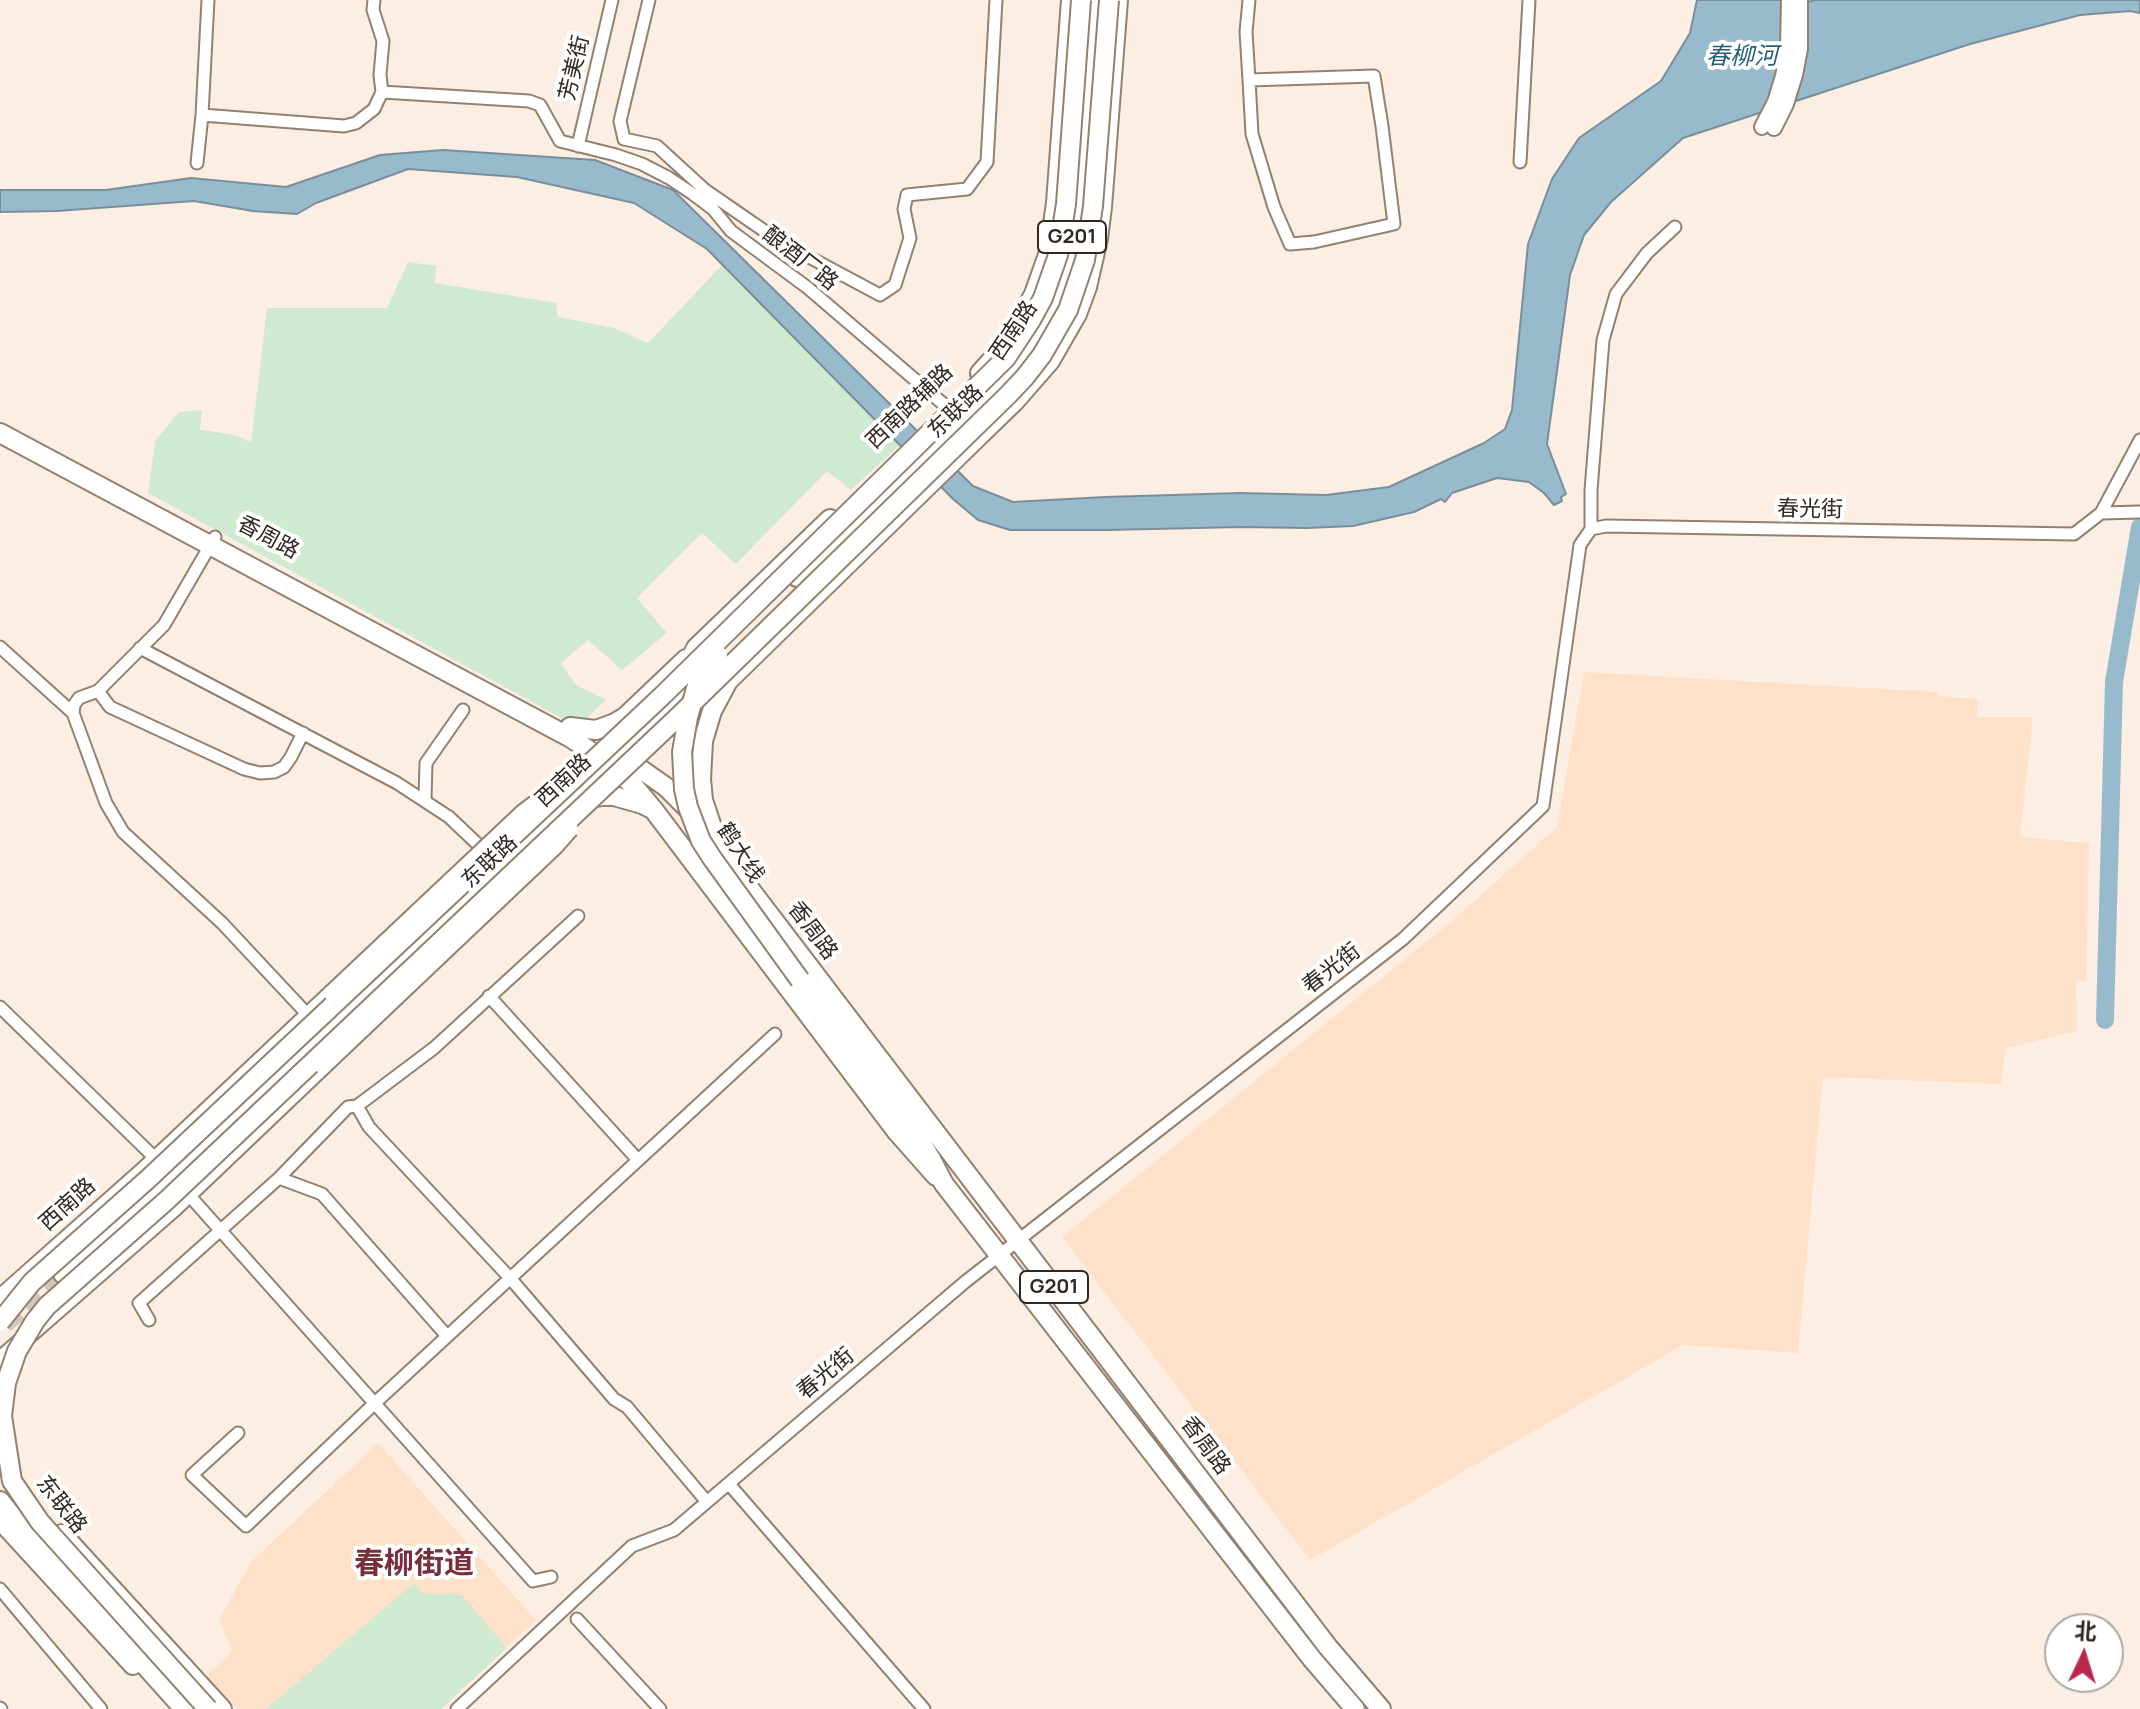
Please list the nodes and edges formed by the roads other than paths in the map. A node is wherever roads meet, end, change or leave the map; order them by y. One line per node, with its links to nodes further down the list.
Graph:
1 (208, 0): 19 (street)
2 (374, 0): 17 (street)
3 (612, 0): 21 (street, 芳美街)
4 (649, 0): 5 (street)
5 (996, 0)
6 (1071, 0): 18 (main road, 西南路辅路)
7 (1081, 0): 46 (main road, 东联路, bridge)
8 (1090, 0): 20 (main road, 西南路 / G201)
9 (1100, 0): 28 (main road, 西南路 / G201)
10 (1109, 0): 46 (main road, 东联路, bridge)
11 (1118, 0): 28 (main road)
12 (1249, 0): 16 (street)
13 (1529, 0): 22 (street)
14 (1789, 0): 15 (street)
15 (1800, 0)
16 (1249, 80): 16 (street)
17 (382, 92): 19 (street); 21 (street)
18 (1064, 95): 20 (main road); 25 (main road, 西南路辅路)
19 (202, 115): 23 (street)
20 (1080, 139): 25 (main road, 西南路 / G201)
21 (578, 146): 25 (street, 酿酒厂路)
22 (1520, 162)
23 (197, 163)
24 (1675, 227): 33 (street)
25 (952, 412): 28 (street, 酿酒厂路); 30 (main road, 西南路 / G201)
26 (0, 421): 34 (main road, 香周路)
27 (0, 433): 34 (main road, 香周路)
28 (980, 435): 39 (main road, 西南路 / G201)
29 (2140, 440): 32 (street, 春光街)
30 (907, 456): 35 (main road, 西南路 / G201); 38 (main road, 西南路辅路)
31 (2136, 512): 32 (street)
32 (2101, 513): 33 (street, 春光街)
33 (1591, 529): 68 (street, 春光街)
34 (213, 541): 37 (street); 44 (main road, 香周路)
35 (797, 577): 65 (main road, 鹤大线 / G201, bridge)
36 (0, 647): 43 (street)
37 (140, 648): 40 (street); 45 (street)
38 (696, 648): 39 (main road); 41 (main road, 西南路辅路); 44 (main road)
39 (728, 681): 41 (main road, 西南路); 50 (main road, 鹤大线 / G201)
40 (98, 691): 43 (street); 45 (street)
41 (672, 706): 46 (main road, 西南路辅路)
42 (463, 710): 48 (street)
43 (73, 713): 55 (street)
44 (566, 730): 46 (main road, 香周路); 47 (main road)
45 (303, 733): 48 (street)
46 (610, 764): 47 (main road, 西南路); 49 (main road, 香周路); 50 (main road, 香周路); 55 (main road, 西南路, bridge); 57 (main road, bridge); 74 (main road, 东联路, bridge); 90 (main road, 东联路, bridge)
47 (574, 798): 49 (main road); 51 (main road, 西南路); 58 (main road, 西南路)
48 (425, 799): 51 (street)
49 (653, 809): 65 (main road, 香周路)
50 (730, 863): 68 (main road, 香周路 / G201)
51 (497, 864): 61 (main road, 西南路)
52 (578, 916): 53 (street)
53 (489, 996): 59 (street); 63 (street)
54 (0, 1007): 62 (street)
55 (308, 1015): 60 (main road, 西南路)
56 (775, 1034): 63 (street)
57 (320, 1069): 58 (main road); 66 (main road)
58 (284, 1077): 61 (main road, 西南路)
59 (357, 1106): 64 (street); 71 (street)
60 (211, 1107): 61 (main road); 62 (main road, 西南路)
61 (199, 1151): 62 (main road); 66 (main road); 70 (main road, 西南路)
62 (156, 1159): 72 (main road, 西南路)
63 (638, 1160): 71 (street)
64 (279, 1178): 67 (street); 75 (street)
65 (944, 1184): 69 (main road, 香周路 / G201)
66 (188, 1194): 67 (street); 76 (main road)
67 (221, 1230): 73 (street); 77 (street)
68 (1018, 1241): 69 (street, 春光街); 96 (main road, 香周路 / G201)
69 (999, 1255): 80 (street, 春光街); 95 (main road, 香周路 / G201)
70 (63, 1274)
71 (510, 1278): 75 (street); 82 (street)
72 (0, 1298)
73 (149, 1320)
74 (0, 1322)
75 (447, 1336): 77 (street)
76 (0, 1360)
77 (376, 1402): 78 (street); 84 (street)
78 (238, 1433)
79 (0, 1466): 91 (main road)
80 (729, 1484): 82 (street, 春光街); 94 (street)
81 (0, 1501): 89 (main road, 东联路)
82 (707, 1502): 92 (street, 春光街)
83 (0, 1520): 88 (main road)
84 (551, 1577)
85 (0, 1589): 87 (street)
86 (577, 1619): 93 (street)
87 (101, 1709)
88 (173, 1709)
89 (184, 1709)
90 (208, 1709)
91 (222, 1709)
92 (457, 1709)
93 (660, 1709)
94 (924, 1709)
95 (1355, 1709)
96 (1381, 1709)

